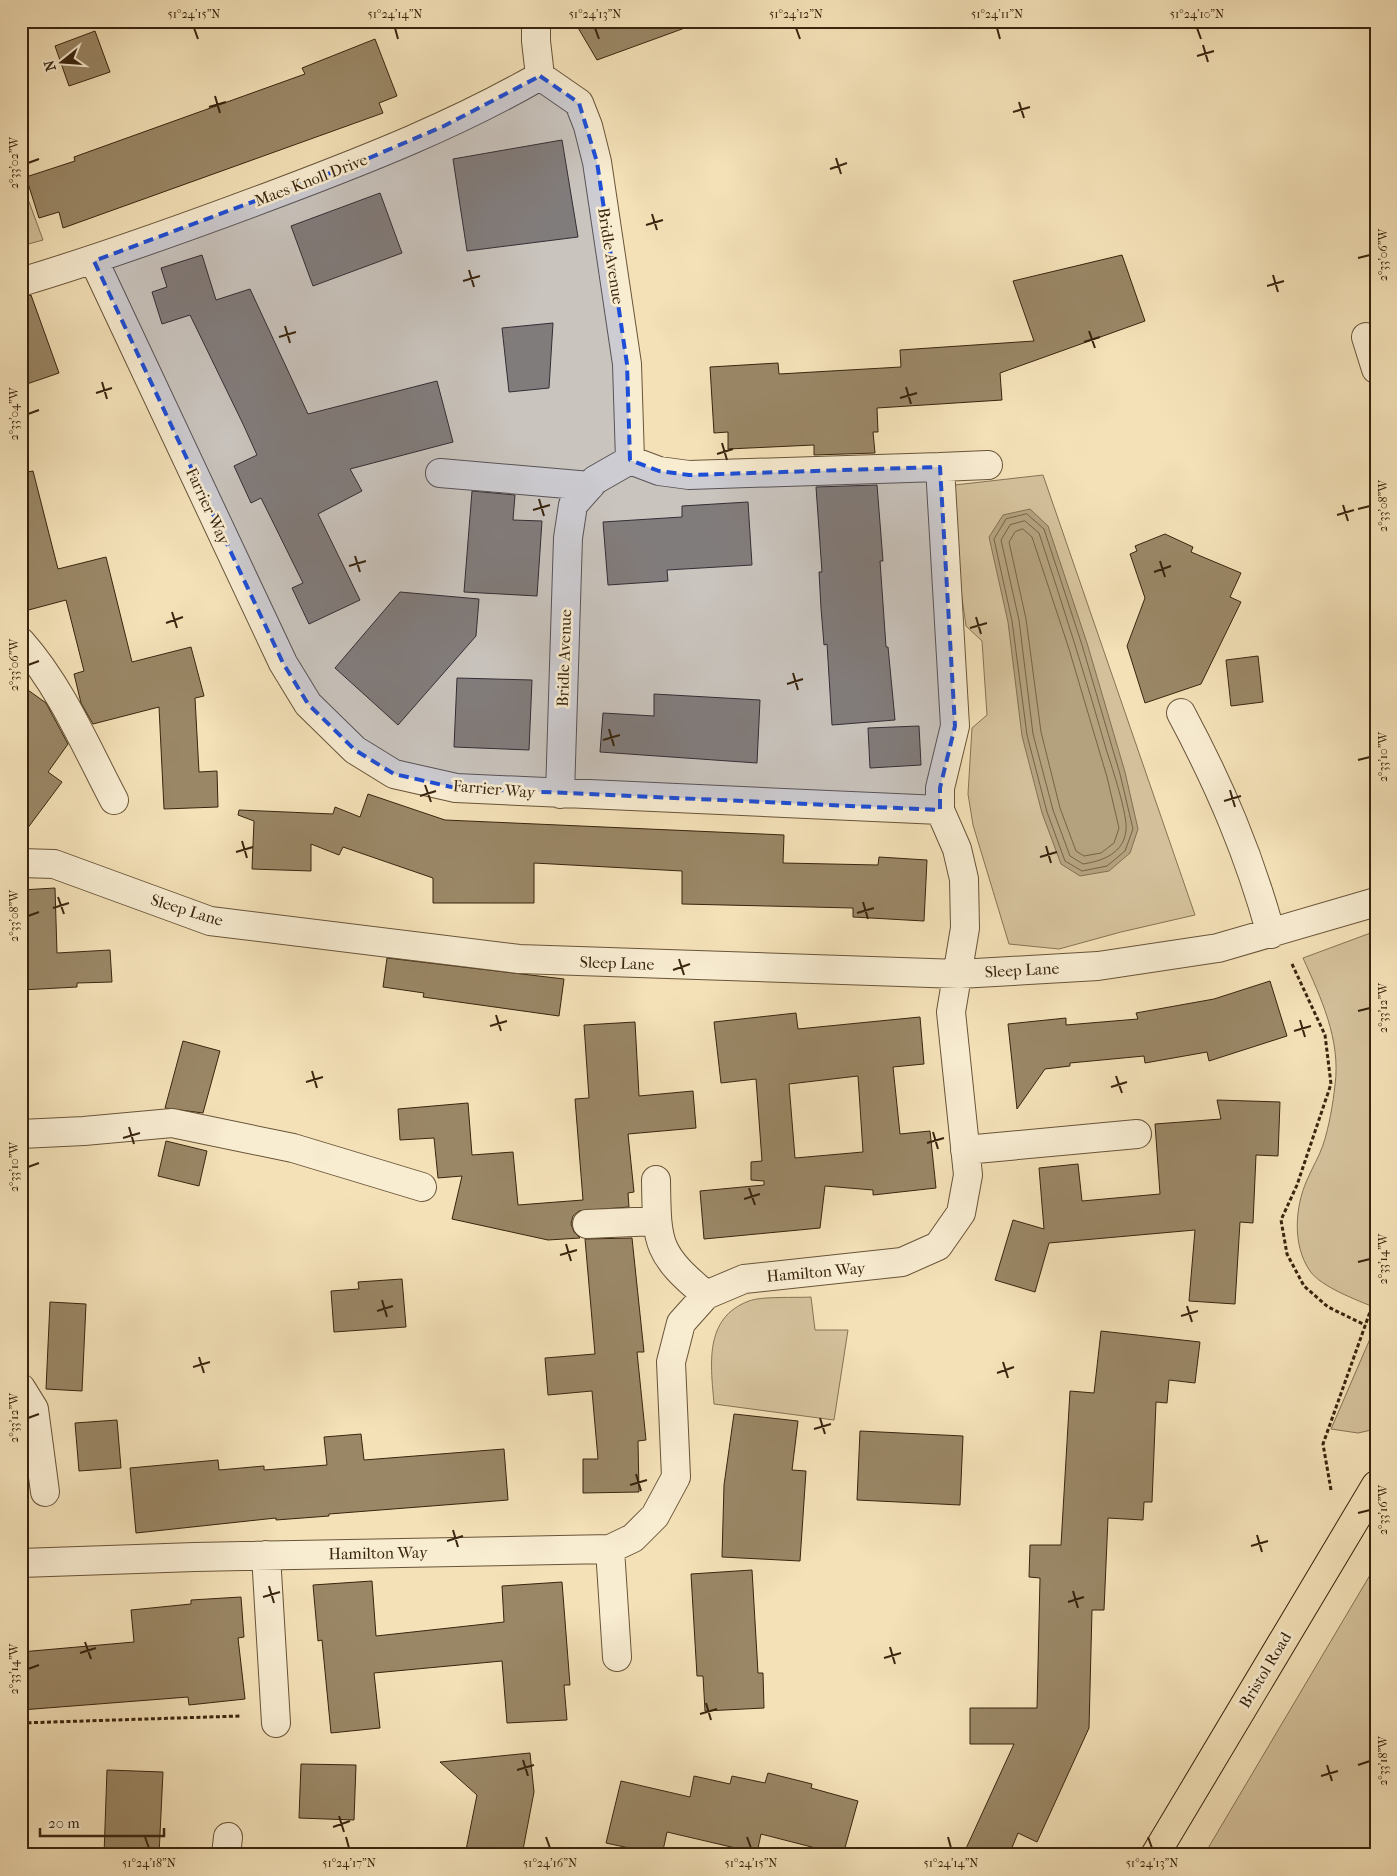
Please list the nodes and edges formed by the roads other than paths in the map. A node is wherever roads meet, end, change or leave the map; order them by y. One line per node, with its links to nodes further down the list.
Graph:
1 (536, 21): 2 (street)
2 (540, 76): 3 (street, Maes Knoll Drive); 7 (street, Bridle Avenue)
3 (94, 260): 4 (street, Maes Knoll Drive); 14 (street, Farrier Way)
4 (21, 282)
5 (1366, 337): 6 (street)
6 (1376, 369)
7 (630, 460): 9 (street); 11 (street, Bridle Avenue)
8 (988, 465): 9 (street)
9 (940, 467): 16 (street)
10 (440, 473): 11 (street)
11 (590, 486): 14 (street, Bridle Avenue)
12 (21, 642): 15 (street)
13 (1181, 713): 19 (street)
14 (560, 794): 16 (street, Farrier Way)
15 (114, 800)
16 (940, 810): 20 (street)
17 (21, 863): 20 (street, Sleep Lane)
18 (1376, 902): 19 (street, Sleep Lane)
19 (1276, 932): 20 (street, Sleep Lane)
20 (959, 974): 23 (street, Hamilton Way)
21 (21, 1134): 25 (street)
22 (1137, 1134): 23 (street)
23 (965, 1150): 28 (street, Hamilton Way)
24 (656, 1180): 26 (street)
25 (422, 1187)
26 (657, 1221): 27 (street); 28 (street)
27 (587, 1224)
28 (706, 1295): 32 (street, Hamilton Way)
29 (21, 1388): 31 (street)
30 (1376, 1485): 37 (highway, Bristol Road)
31 (44, 1492)
32 (610, 1549): 33 (street, Hamilton Way); 35 (street)
33 (266, 1556): 34 (street, Hamilton Way); 36 (street)
34 (21, 1563)
35 (618, 1657)
36 (276, 1718)
37 (1155, 1855)

